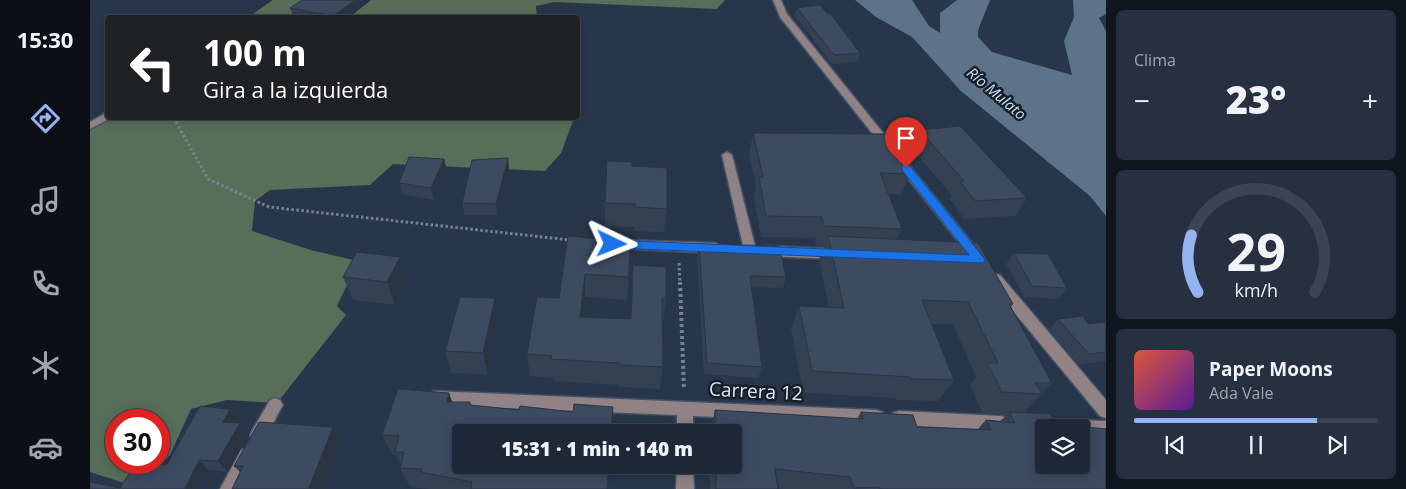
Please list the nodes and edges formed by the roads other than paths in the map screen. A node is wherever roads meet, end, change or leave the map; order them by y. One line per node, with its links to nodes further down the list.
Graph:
1 (777, 0): 9 (street)
2 (105, 117): 3 (street)
3 (90, 126)
4 (727, 154): 6 (street)
5 (612, 244): 6 (street)
6 (741, 250): 7 (street)
7 (850, 254)
8 (959, 259): 9 (street)
9 (979, 260): 13 (street)
10 (414, 397): 12 (street, Carrera 12)
11 (275, 405): 19 (street)
12 (685, 408): 14 (street); 15 (street, Carrera 12)
13 (1106, 411)
14 (685, 424)
15 (1018, 424)
16 (1090, 427): 17 (street)
17 (1106, 428)
18 (685, 474): 20 (street)
19 (229, 489)
20 (685, 489)

